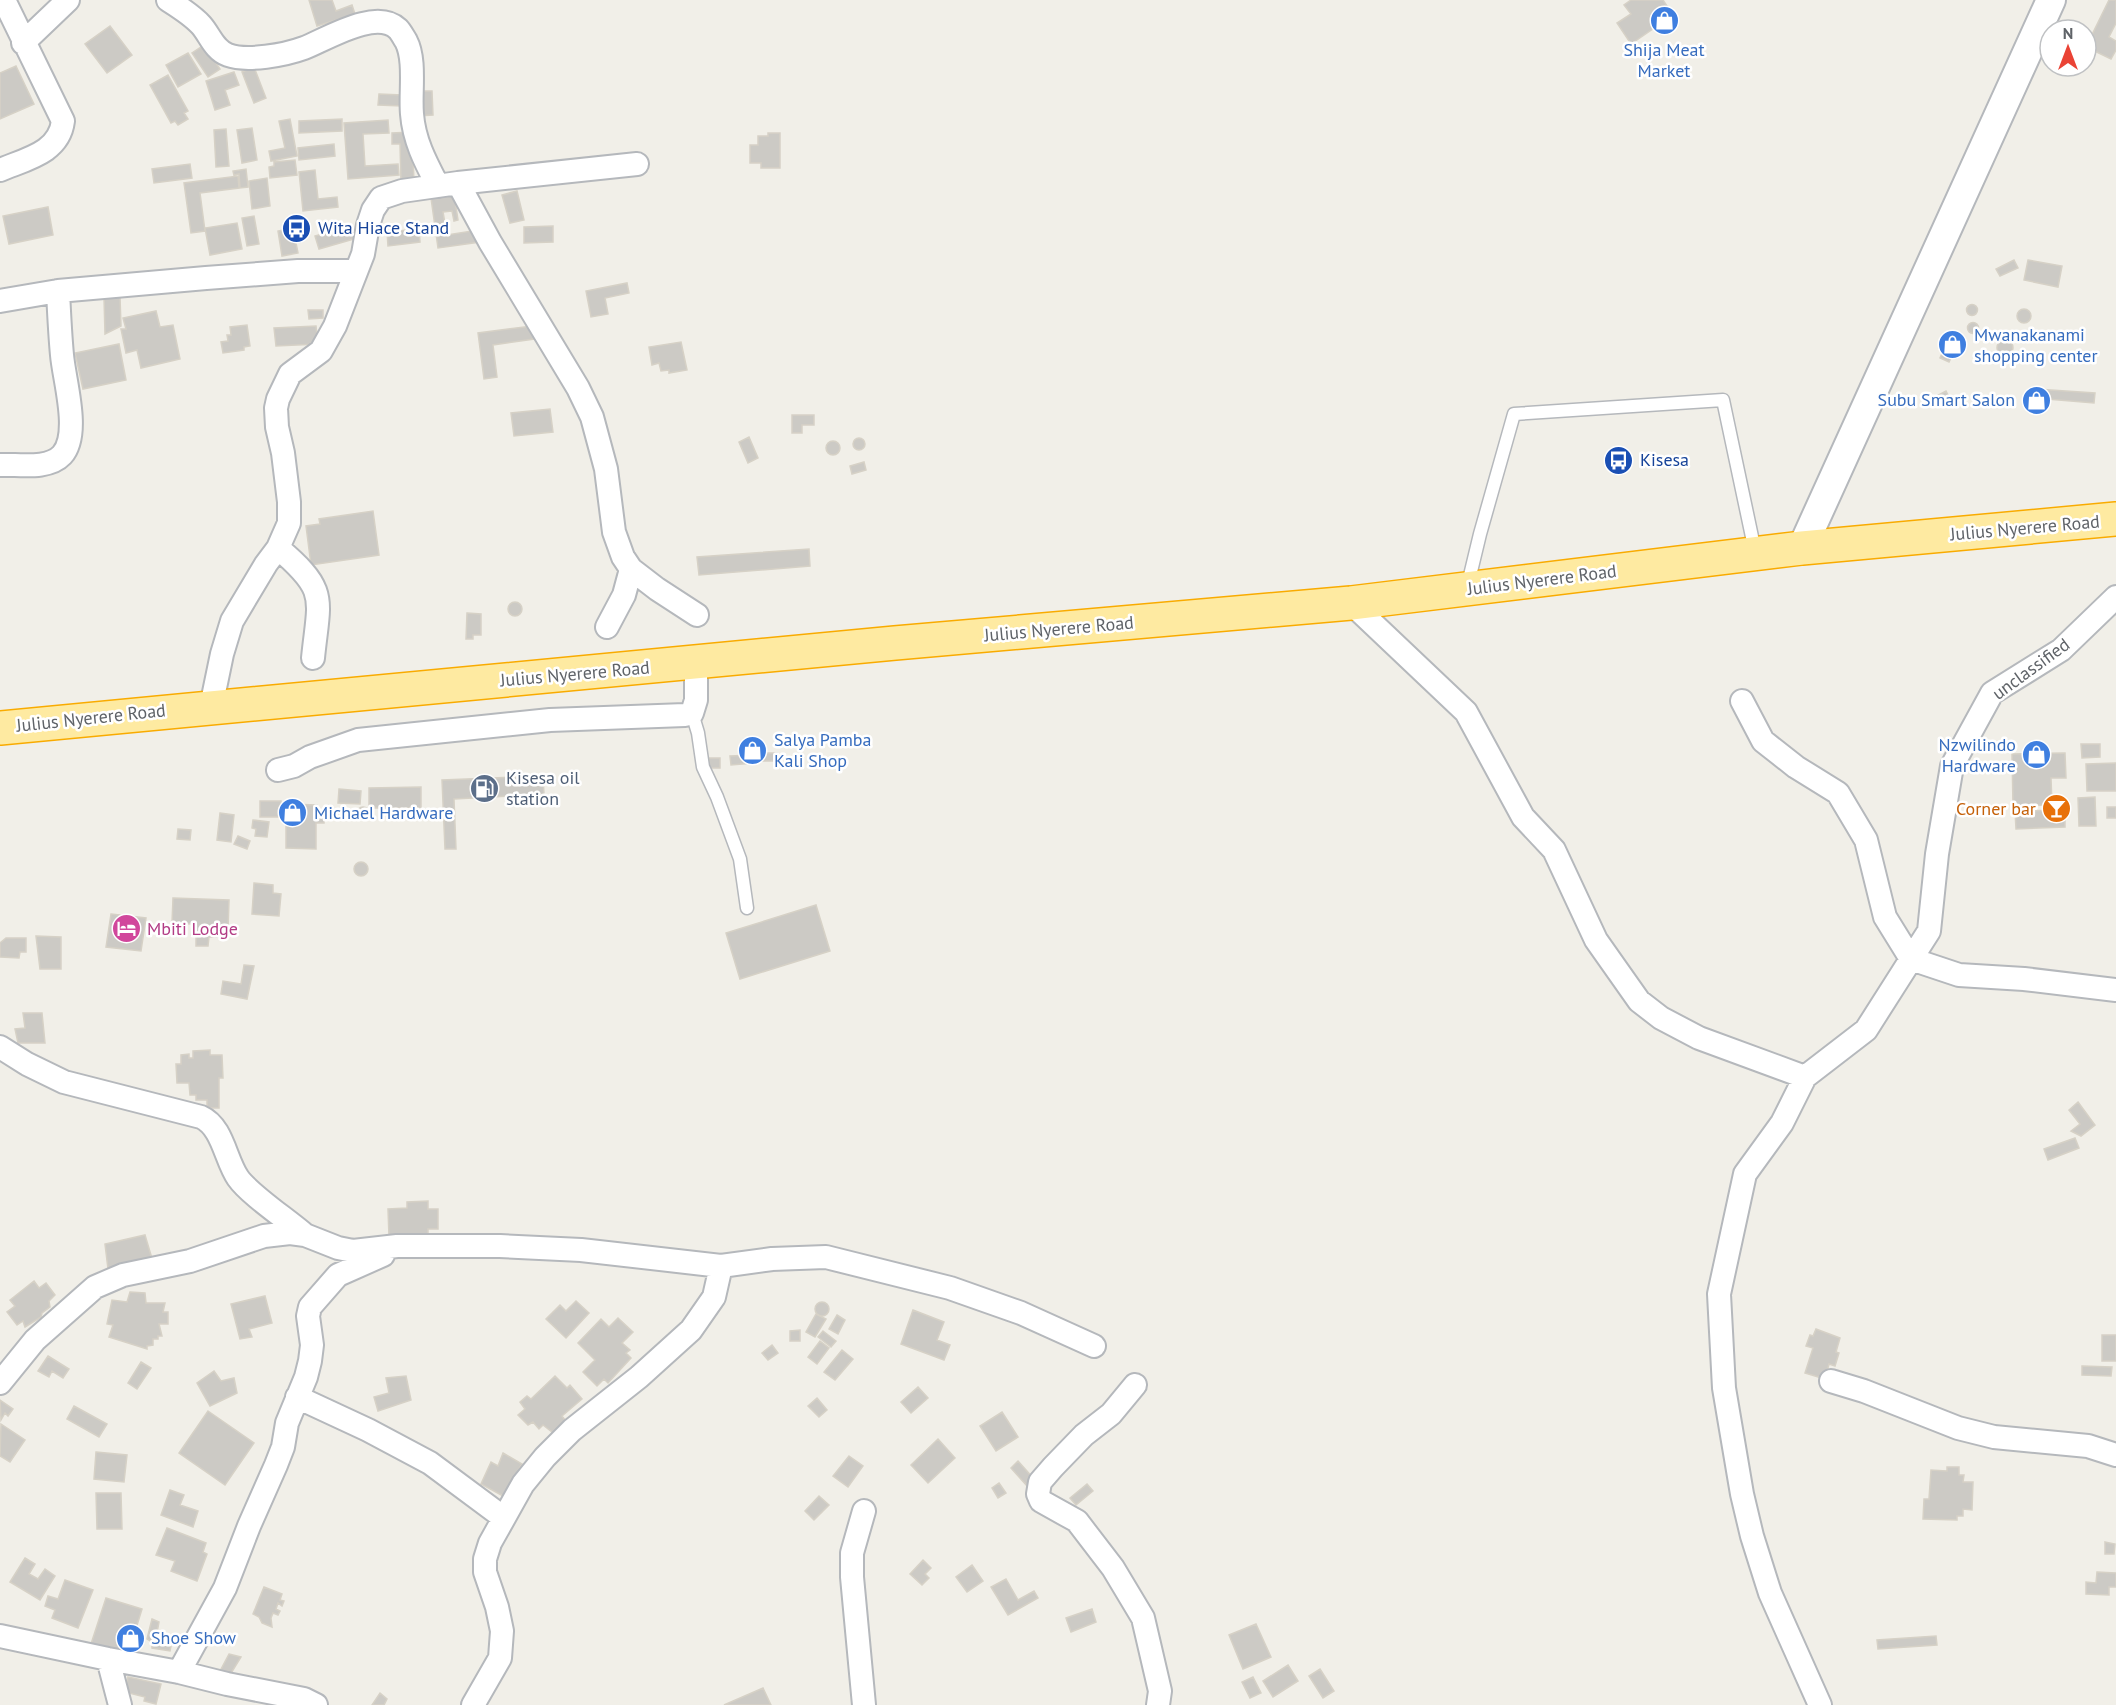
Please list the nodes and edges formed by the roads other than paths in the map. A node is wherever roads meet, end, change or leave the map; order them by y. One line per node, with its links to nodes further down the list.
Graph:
1 (4, 0): 5 (street)
2 (68, 0): 5 (street)
3 (168, 0): 8 (street)
4 (2051, 0): 15 (street)
5 (23, 43): 7 (street)
6 (637, 164): 8 (street)
7 (0, 170)
8 (448, 184): 9 (street); 17 (street)
9 (356, 271): 10 (street); 14 (street)
10 (58, 291): 11 (street); 12 (street)
11 (0, 301)
12 (0, 465)
13 (2116, 519): 15 (highway, Julius Nyerere Road)
14 (278, 548): 23 (street); 26 (street)
15 (1802, 548): 16 (highway, Julius Nyerere Road)
16 (1756, 554): 18 (highway, Julius Nyerere Road); 18 (lane)
17 (631, 569): 21 (street); 22 (street)
18 (1466, 589): 20 (highway, Julius Nyerere Road)
19 (2116, 597): 31 (street, unclassified)
20 (1351, 603): 24 (highway, Julius Nyerere Road); 34 (street)
21 (697, 615)
22 (607, 627)
23 (313, 658)
24 (696, 663): 26 (highway, Julius Nyerere Road); 27 (street)
25 (1742, 701): 31 (street)
26 (211, 707): 28 (highway, Julius Nyerere Road)
27 (692, 713): 29 (street); 30 (lane)
28 (0, 728)
29 (278, 770)
30 (747, 908)
31 (1911, 959): 32 (street); 34 (street, unclassified)
32 (2116, 990)
33 (0, 1047): 35 (street)
34 (1805, 1077): 54 (street)
35 (305, 1235): 36 (street); 40 (street)
36 (397, 1246): 37 (street); 42 (street)
37 (721, 1266): 38 (street); 45 (street)
38 (1094, 1346)
39 (1831, 1381): 43 (street)
40 (0, 1383)
41 (1135, 1385): 53 (street)
42 (297, 1397): 45 (street); 48 (street)
43 (2116, 1455)
44 (864, 1511): 52 (street)
45 (504, 1518): 51 (street)
46 (0, 1636): 47 (street)
47 (108, 1659): 48 (street); 49 (street)
48 (179, 1672): 50 (street)
49 (120, 1705)
50 (316, 1705)
51 (473, 1705)
52 (864, 1705)
53 (1158, 1705)
54 (1820, 1705)

